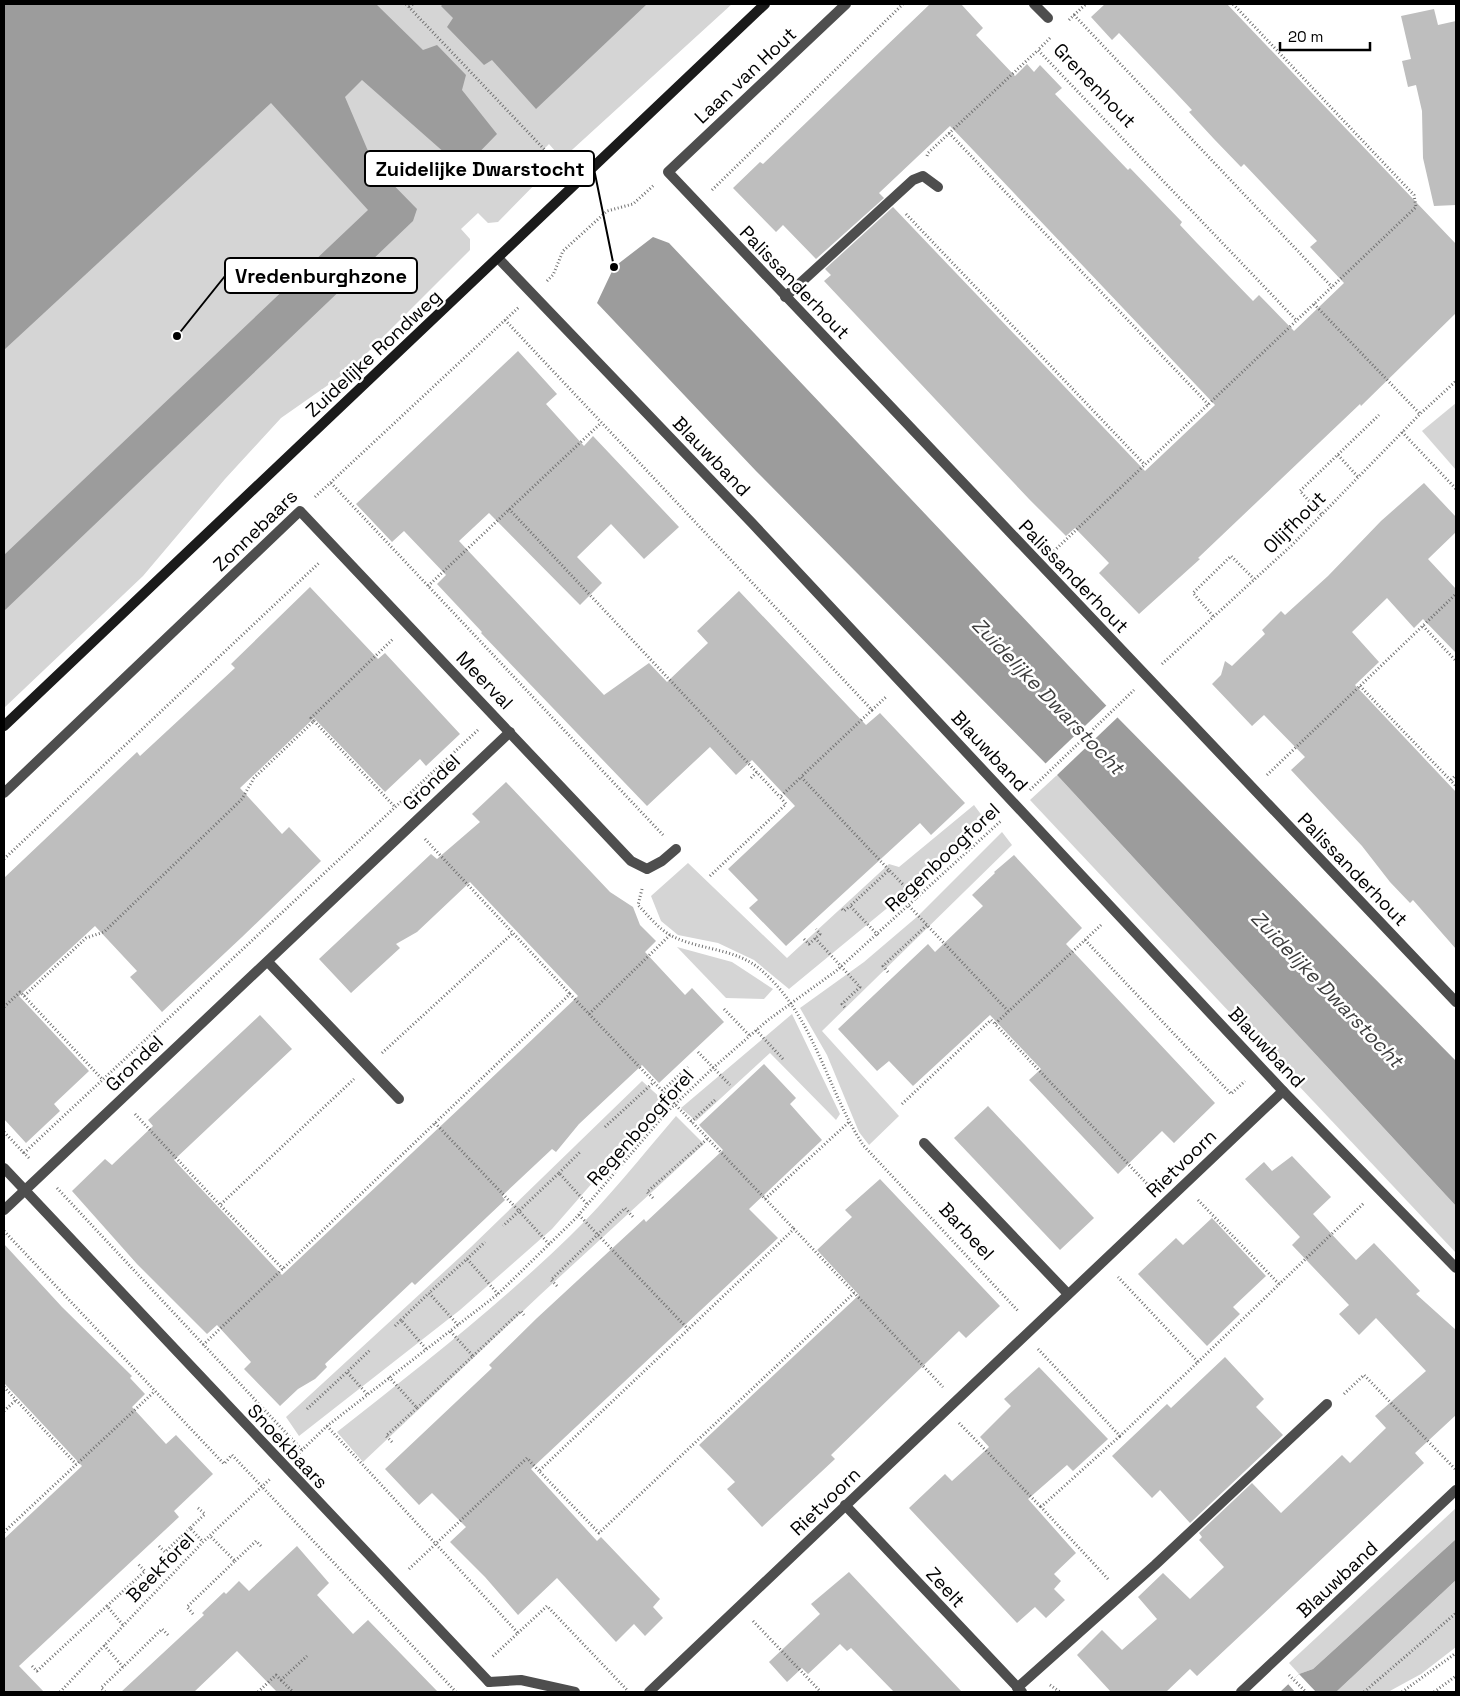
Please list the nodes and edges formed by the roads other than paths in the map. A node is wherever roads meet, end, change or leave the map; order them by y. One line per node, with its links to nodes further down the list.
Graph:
1 (765, 4): 7 (main road, Zuidelijke Rondweg)
2 (846, 4): 5 (street, Laan van Hout)
3 (1034, 4): 4 (street, Grenenhout)
4 (1048, 18)
5 (668, 172): 8 (street, Palissanderhout)
6 (938, 187): 8 (street)
7 (498, 258): 10 (main road, Zuidelijke Rondweg); 16 (street, Blauwband)
8 (785, 297): 15 (street, Palissanderhout)
9 (300, 511): 11 (street, Meerval); 12 (street, Zonnebaars)
10 (4, 726)
11 (510, 732): 13 (street, Meerval); 14 (street, Grondel)
12 (4, 793)
13 (676, 849)
14 (268, 962): 17 (street); 20 (street, Grondel)
15 (1456, 1002)
16 (1283, 1091): 22 (street, Blauwband); 23 (street, Rietvoorn)
17 (399, 1099)
18 (924, 1143): 23 (street, Barbeel)
19 (4, 1168): 20 (street, Snoekbaars)
20 (24, 1191): 21 (street, Grondel); 27 (street, Snoekbaars)
21 (4, 1210)
22 (1456, 1268)
23 (1068, 1294): 26 (street, Rietvoorn)
24 (1327, 1404): 28 (street)
25 (1456, 1490): 32 (street, Blauwband)
26 (845, 1505): 28 (street, Zeelt); 31 (street, Rietvoorn)
27 (489, 1682): 29 (street); 30 (street)
28 (1019, 1690)
29 (485, 1692)
30 (574, 1692)
31 (649, 1692)
32 (1241, 1692)

